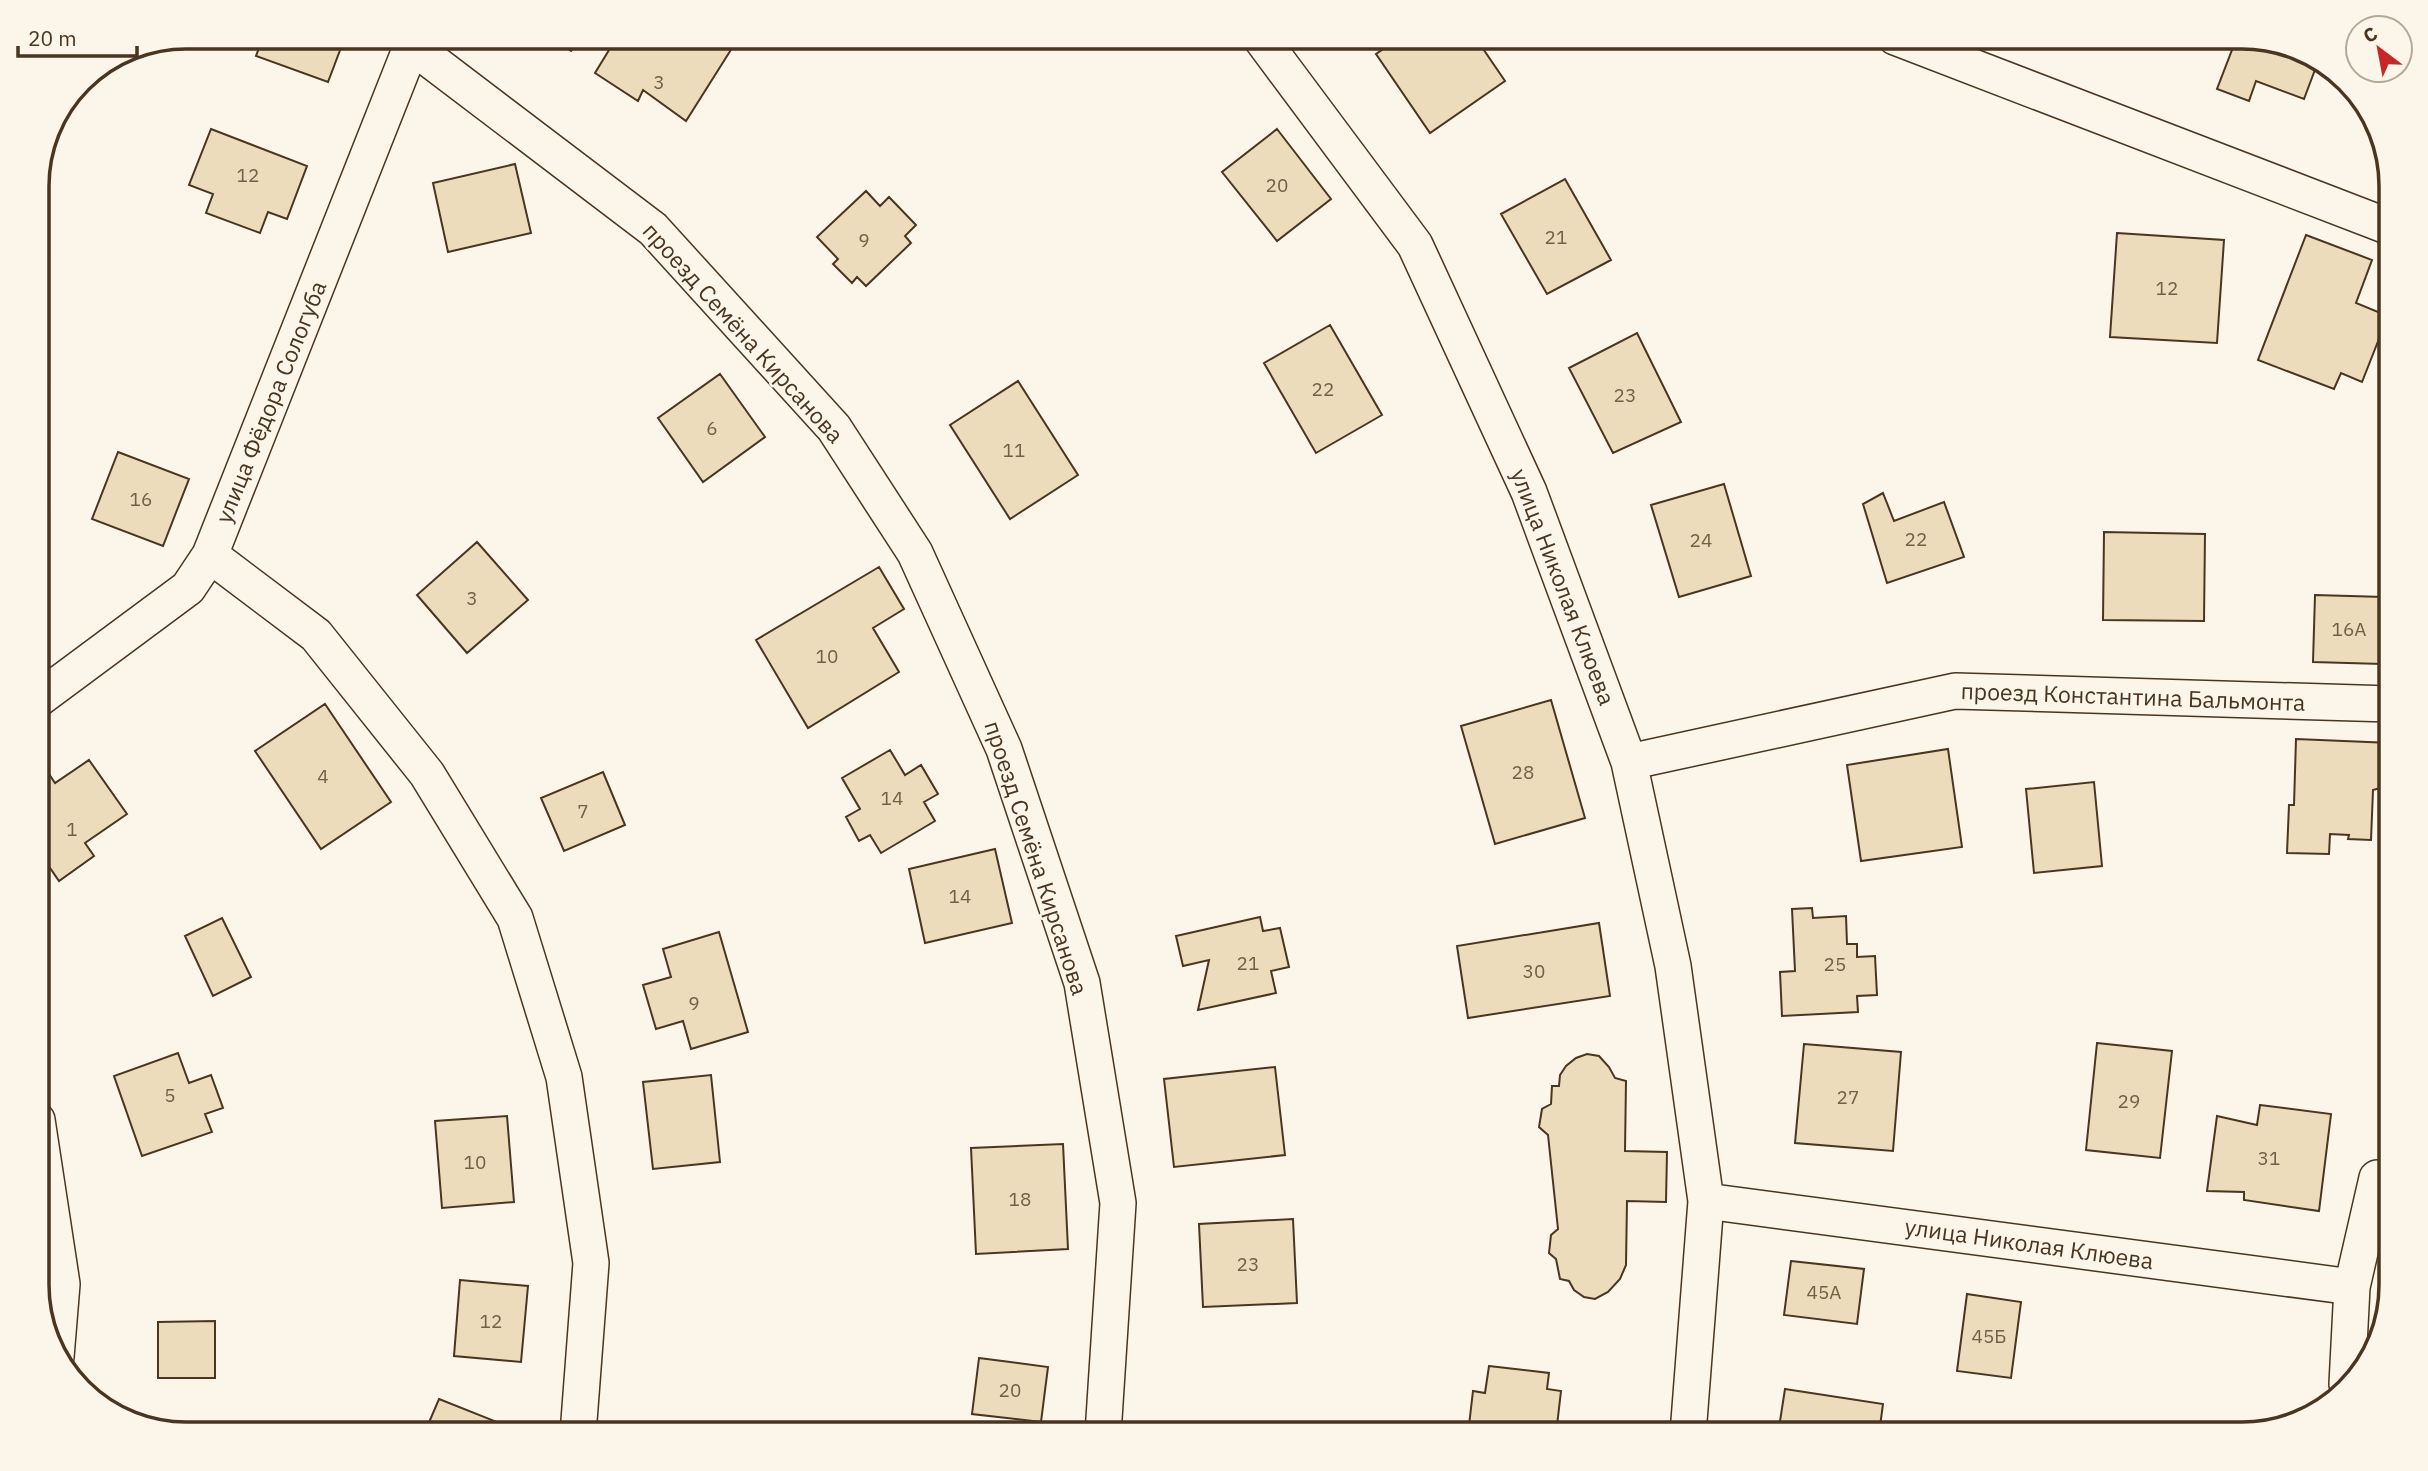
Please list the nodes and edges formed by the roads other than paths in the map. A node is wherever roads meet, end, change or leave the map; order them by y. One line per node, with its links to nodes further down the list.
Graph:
1 (411, 49): 6 (street, улица Фёдора Сологуба)
2 (424, 49): 17 (street, проезд Семёна Кирсанова)
3 (1269, 49): 9 (street, улица Николая Клюева)
4 (1926, 49): 5 (street)
5 (2379, 224)
6 (210, 555): 7 (street, улица Фёдора Сологуба); 16 (street)
7 (49, 691)
8 (2379, 704): 9 (street, проезд Константина Бальмонта)
9 (1629, 762): 12 (street, улица Николая Клюева)
10 (2377, 1178): 13 (street)
11 (49, 1199): 14 (street)
12 (1706, 1201): 13 (street, улица Николая Клюева); 18 (street, улица Николая Клюева)
13 (2352, 1287): 15 (street)
14 (58, 1333)
15 (2348, 1372)
16 (579, 1422)
17 (1104, 1422)
18 (1689, 1422)

